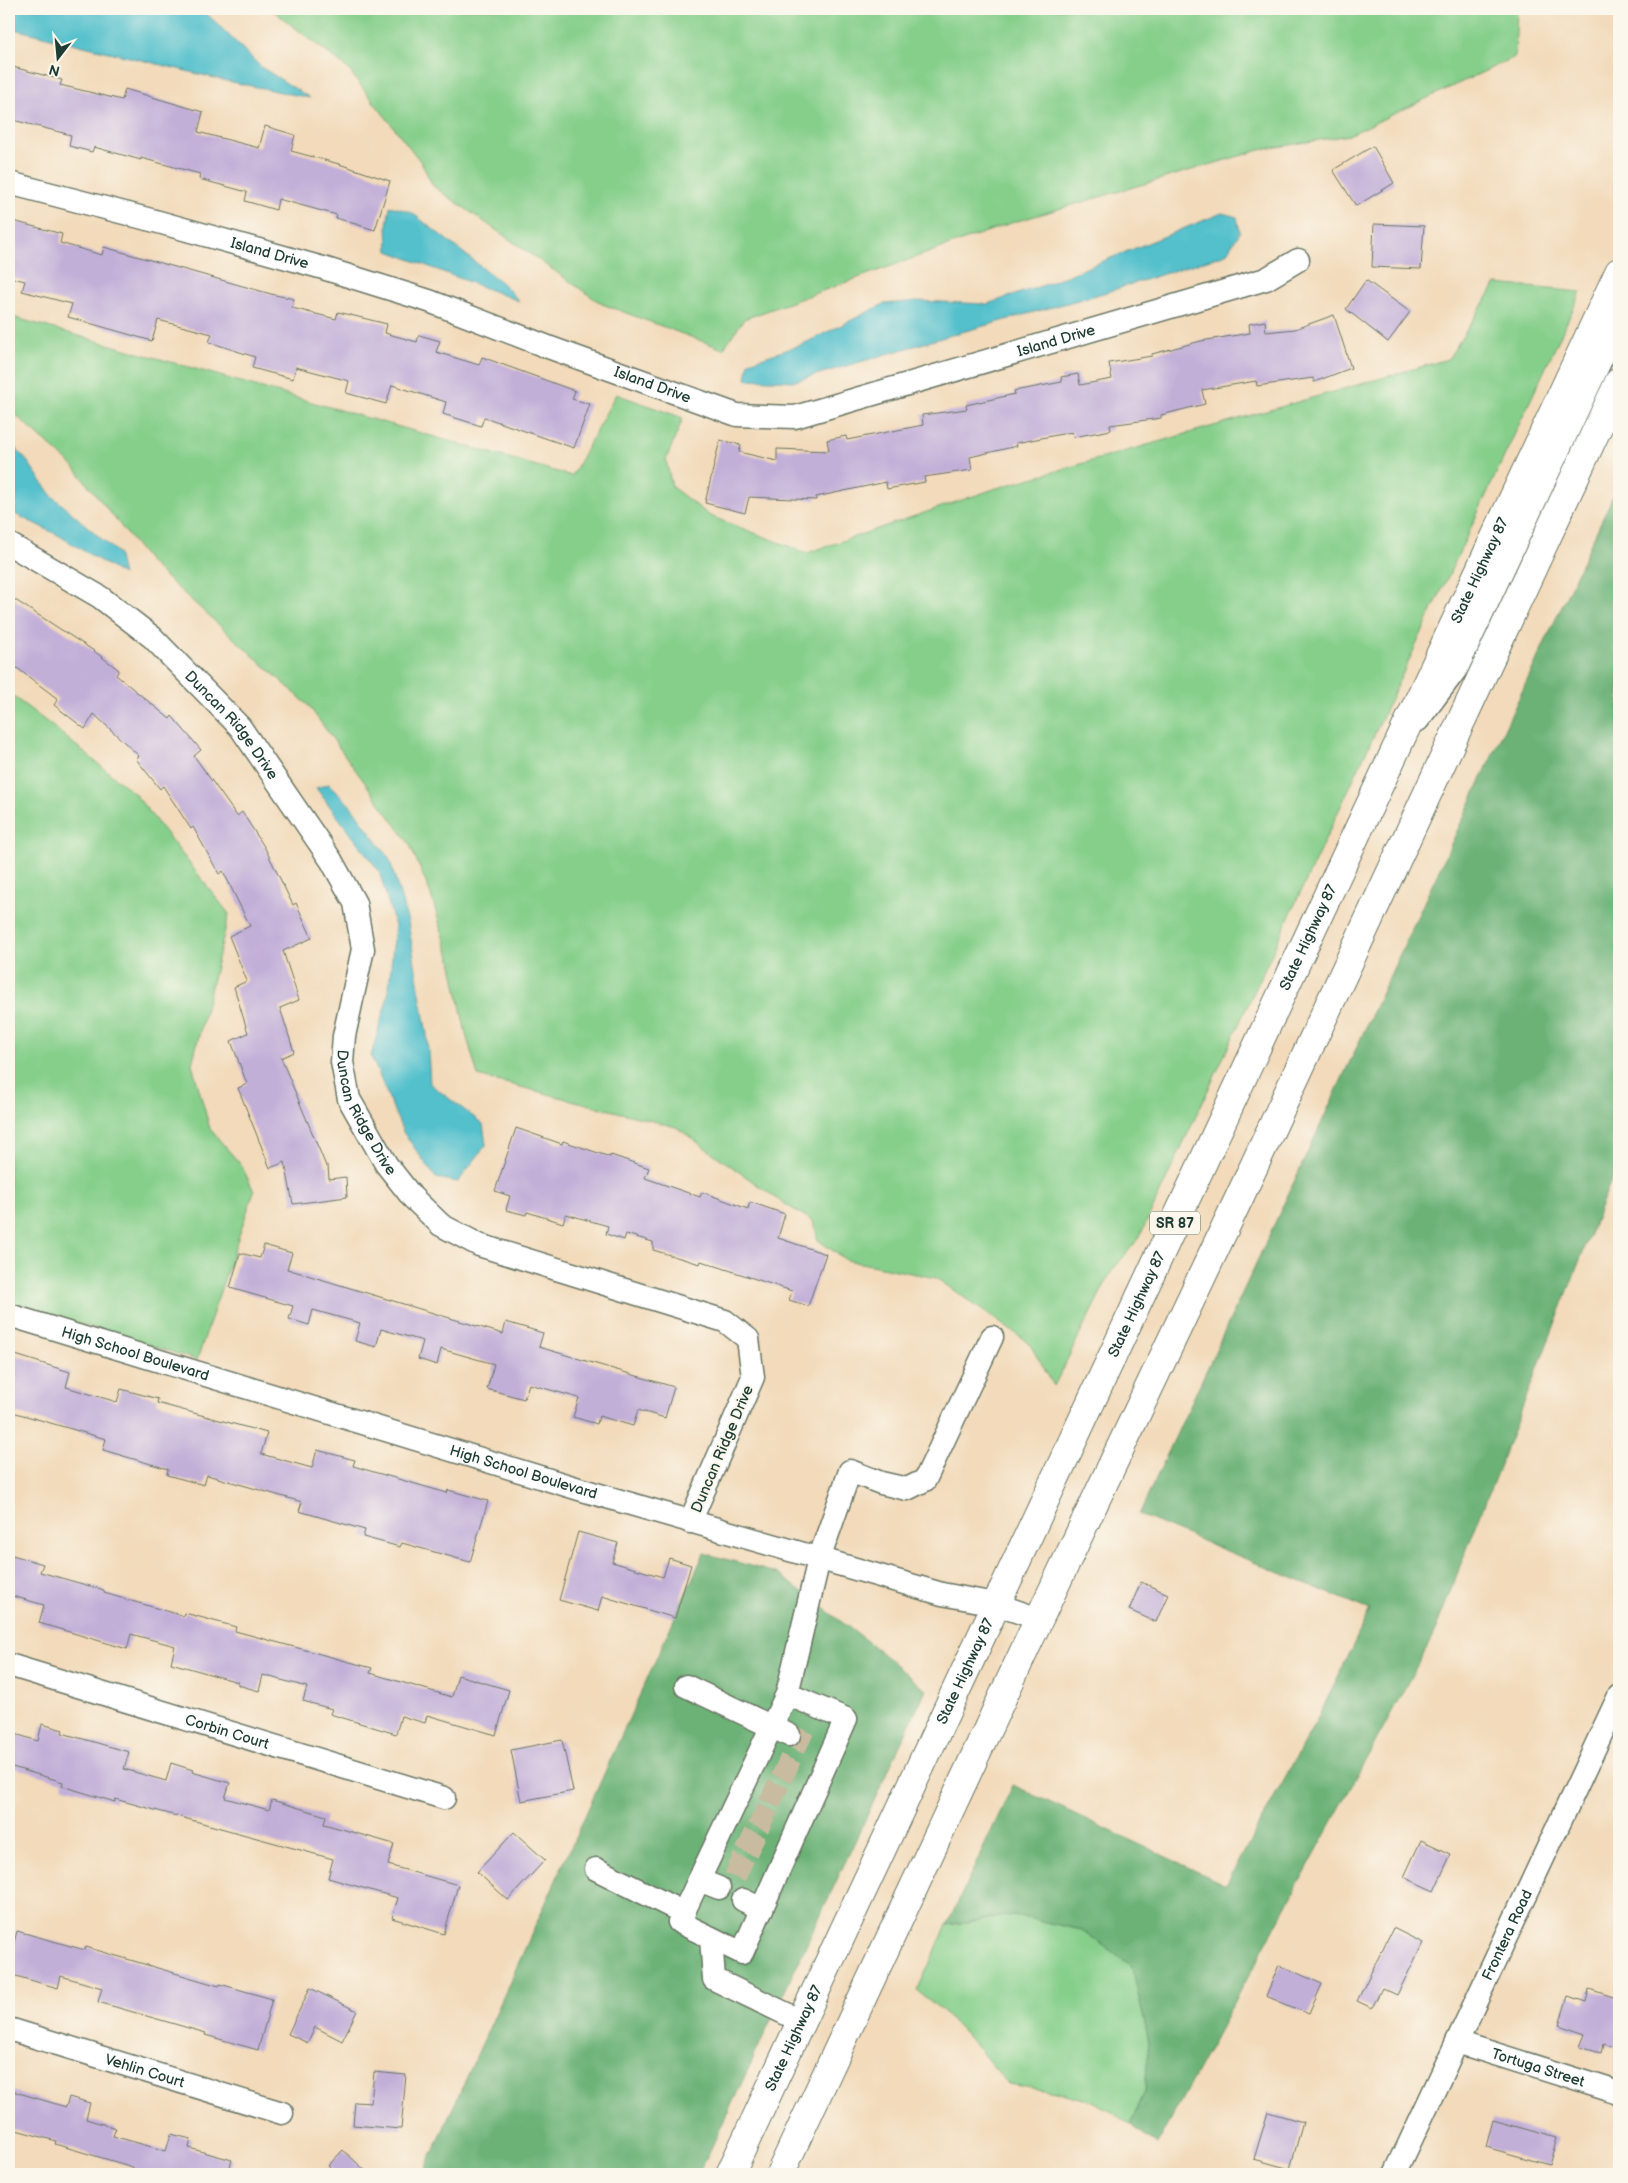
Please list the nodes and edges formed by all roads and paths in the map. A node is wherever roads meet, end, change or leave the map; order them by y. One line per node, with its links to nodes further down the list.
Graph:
1 (9, 183): 2 (street, Island Drive)
2 (1298, 260)
3 (1619, 272): 7 (highway, State Highway 87 / SR 87)
4 (1619, 320): 7 (street)
5 (1619, 382): 13 (highway, SR 87)
6 (9, 544): 10 (street, Duncan Ridge Drive)
7 (1396, 749): 12 (highway, State Highway 87 / SR 87)
8 (9, 1315): 10 (street, High School Boulevard)
9 (992, 1337): 11 (street)
10 (690, 1522): 11 (street, High School Boulevard)
11 (819, 1559): 12 (street, High School Boulevard); 16 (street)
12 (995, 1604): 13 (street, High School Boulevard); 23 (highway, State Highway 87 / SR 87)
13 (1039, 1619): 29 (highway, SR 87)
14 (9, 1665): 19 (street, Corbin Court)
15 (686, 1686): 18 (street)
16 (787, 1694): 18 (street); 22 (street)
17 (1619, 1696): 25 (street, Frontera Road)
18 (780, 1730): 21 (street)
19 (444, 1798)
20 (596, 1869): 21 (street)
21 (684, 1913): 22 (street)
22 (711, 1938): 23 (street)
23 (801, 2021): 28 (highway, State Highway 87 / SR 87)
24 (9, 2029): 27 (street, Vehlin Court)
25 (1456, 2042): 26 (street, Tortuga Street); 30 (street, Frontera Road)
26 (1619, 2093)
27 (282, 2113)
28 (730, 2174)
29 (780, 2174)
30 (1395, 2174)

